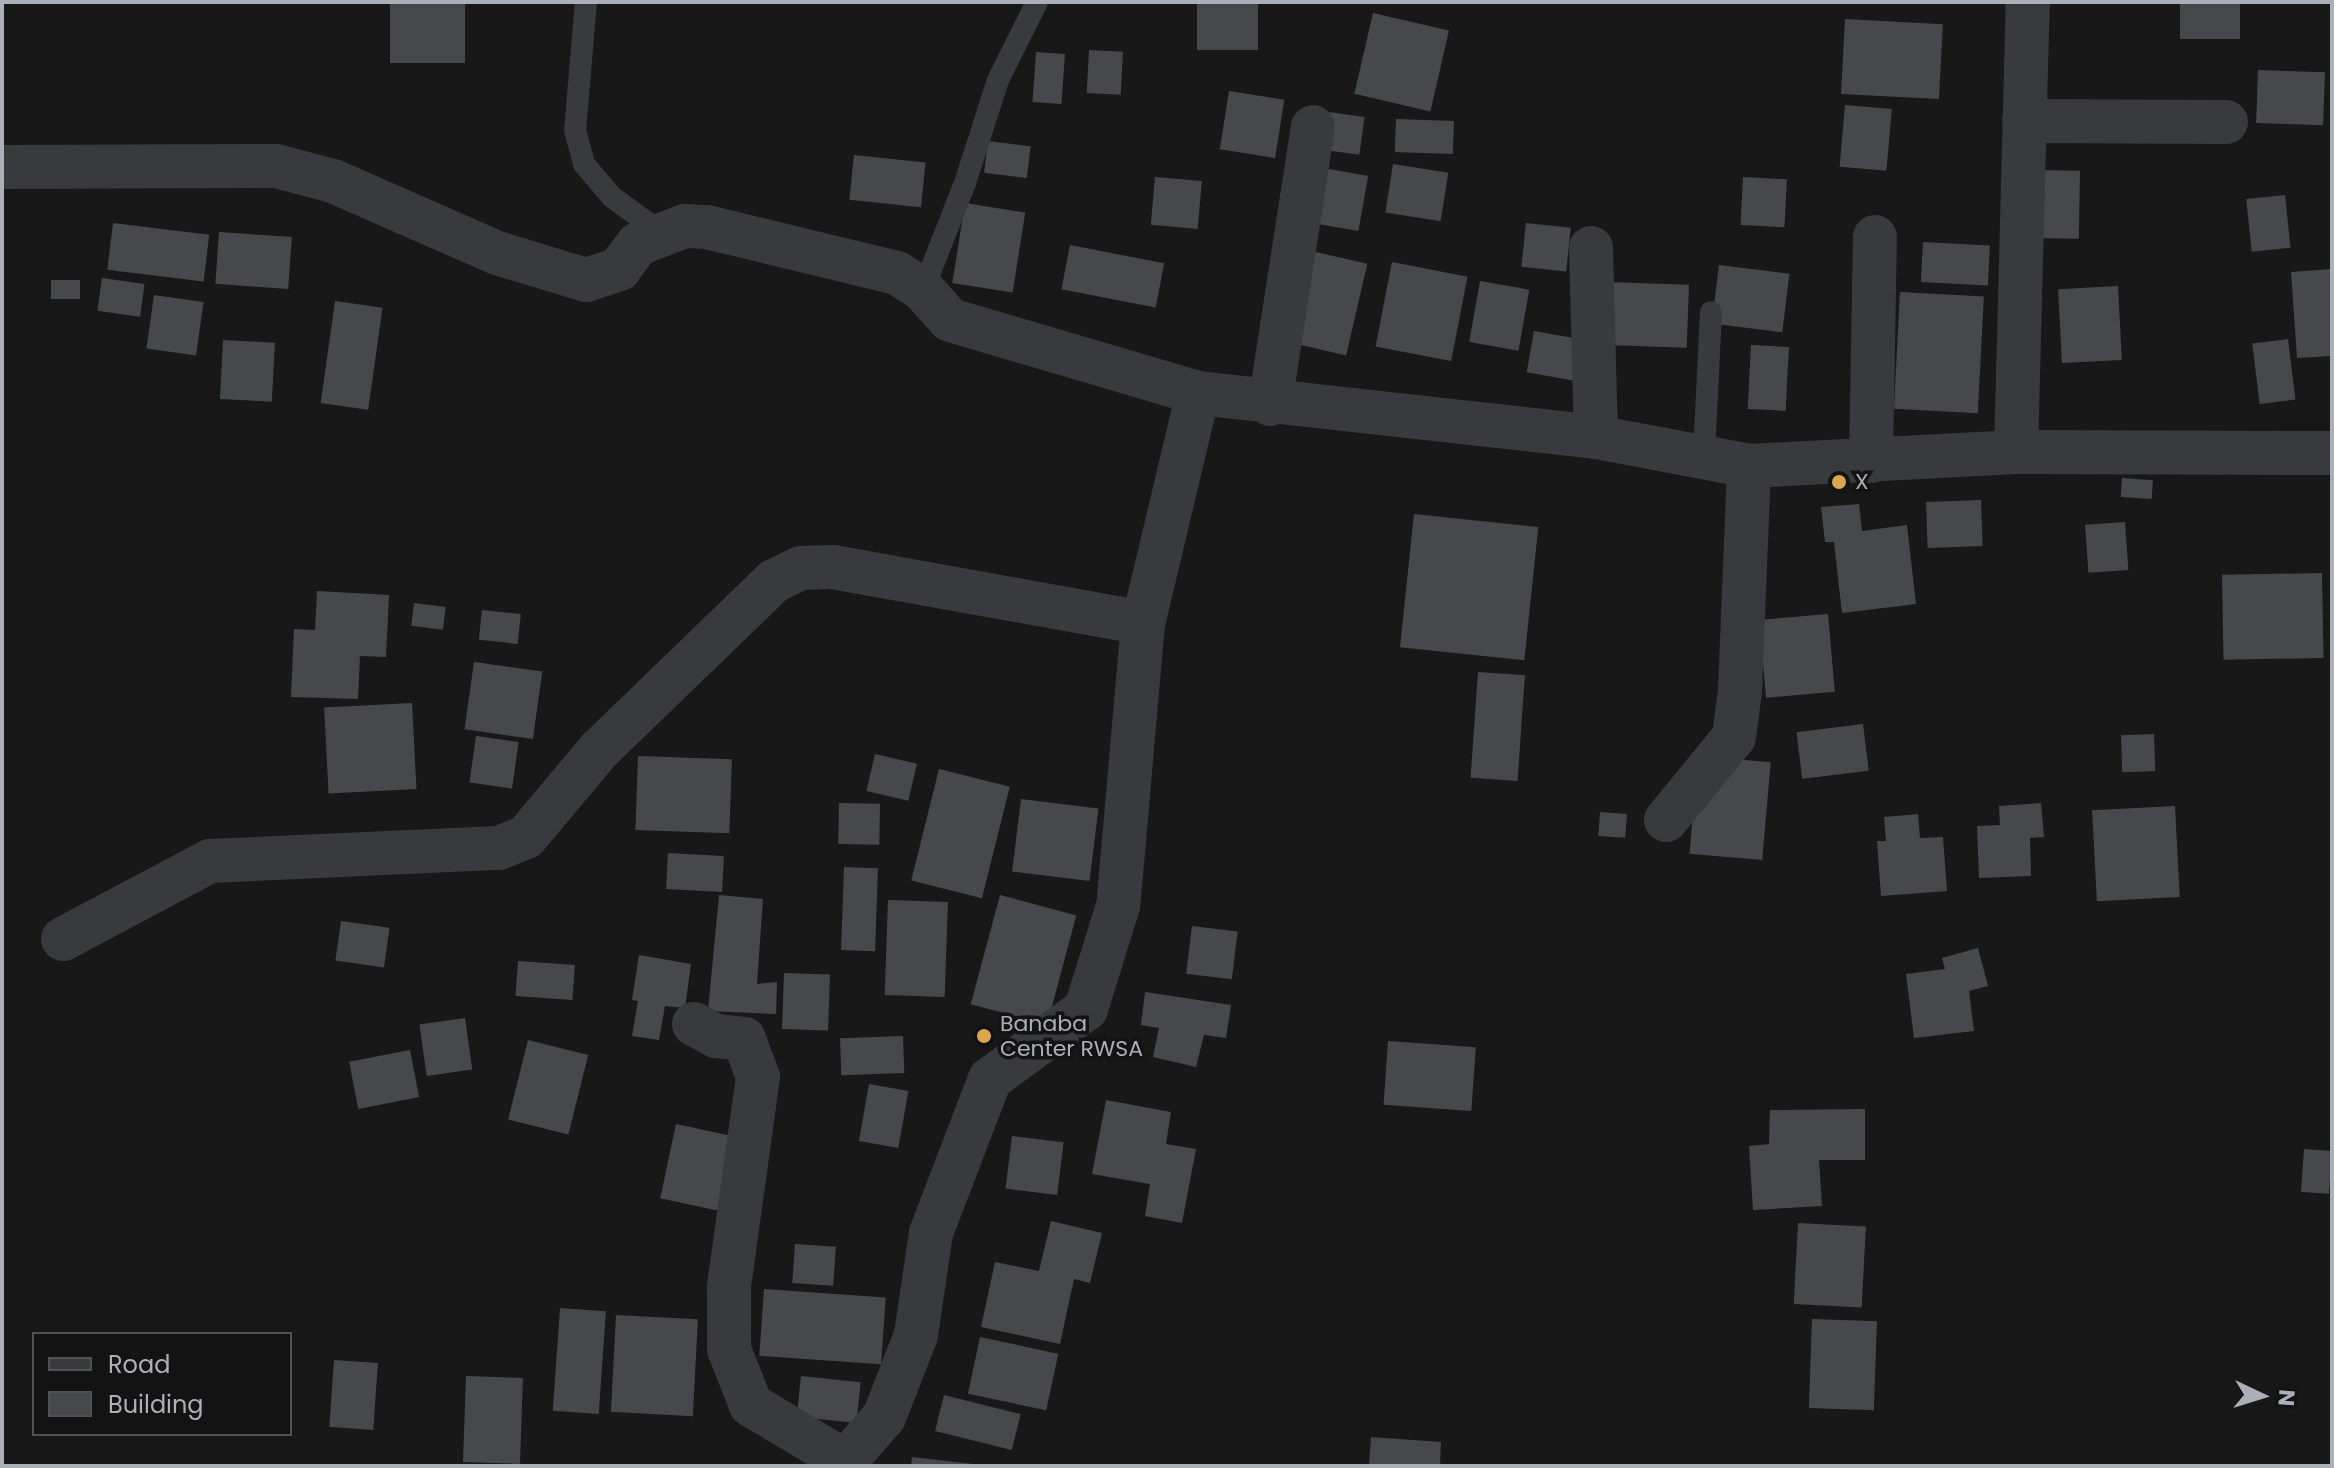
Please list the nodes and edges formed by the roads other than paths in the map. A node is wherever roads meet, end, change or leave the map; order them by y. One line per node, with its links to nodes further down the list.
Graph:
1 (586, 2): 8 (lane)
2 (1037, 2): 11 (lane)
3 (2028, 2): 4 (street)
4 (2024, 121): 5 (street); 16 (street)
5 (2226, 122)
6 (1313, 127): 14 (street)
7 (2, 167): 8 (street)
8 (663, 234): 11 (street)
9 (1875, 237): 19 (street)
10 (1591, 248): 15 (street)
11 (923, 290): 13 (street)
12 (1711, 312): 18 (lane)
13 (1198, 393): 14 (street); 21 (street)
14 (1270, 404): 15 (street)
15 (1596, 437): 18 (street)
16 (2016, 452): 17 (street); 19 (street)
17 (2332, 453)
18 (1704, 455): 20 (street)
19 (1871, 461): 20 (street)
20 (1749, 466): 22 (street)
21 (1143, 623): 23 (street); 25 (street)
22 (1666, 820)
23 (63, 939)
24 (694, 1024): 25 (street)
25 (843, 1464)

